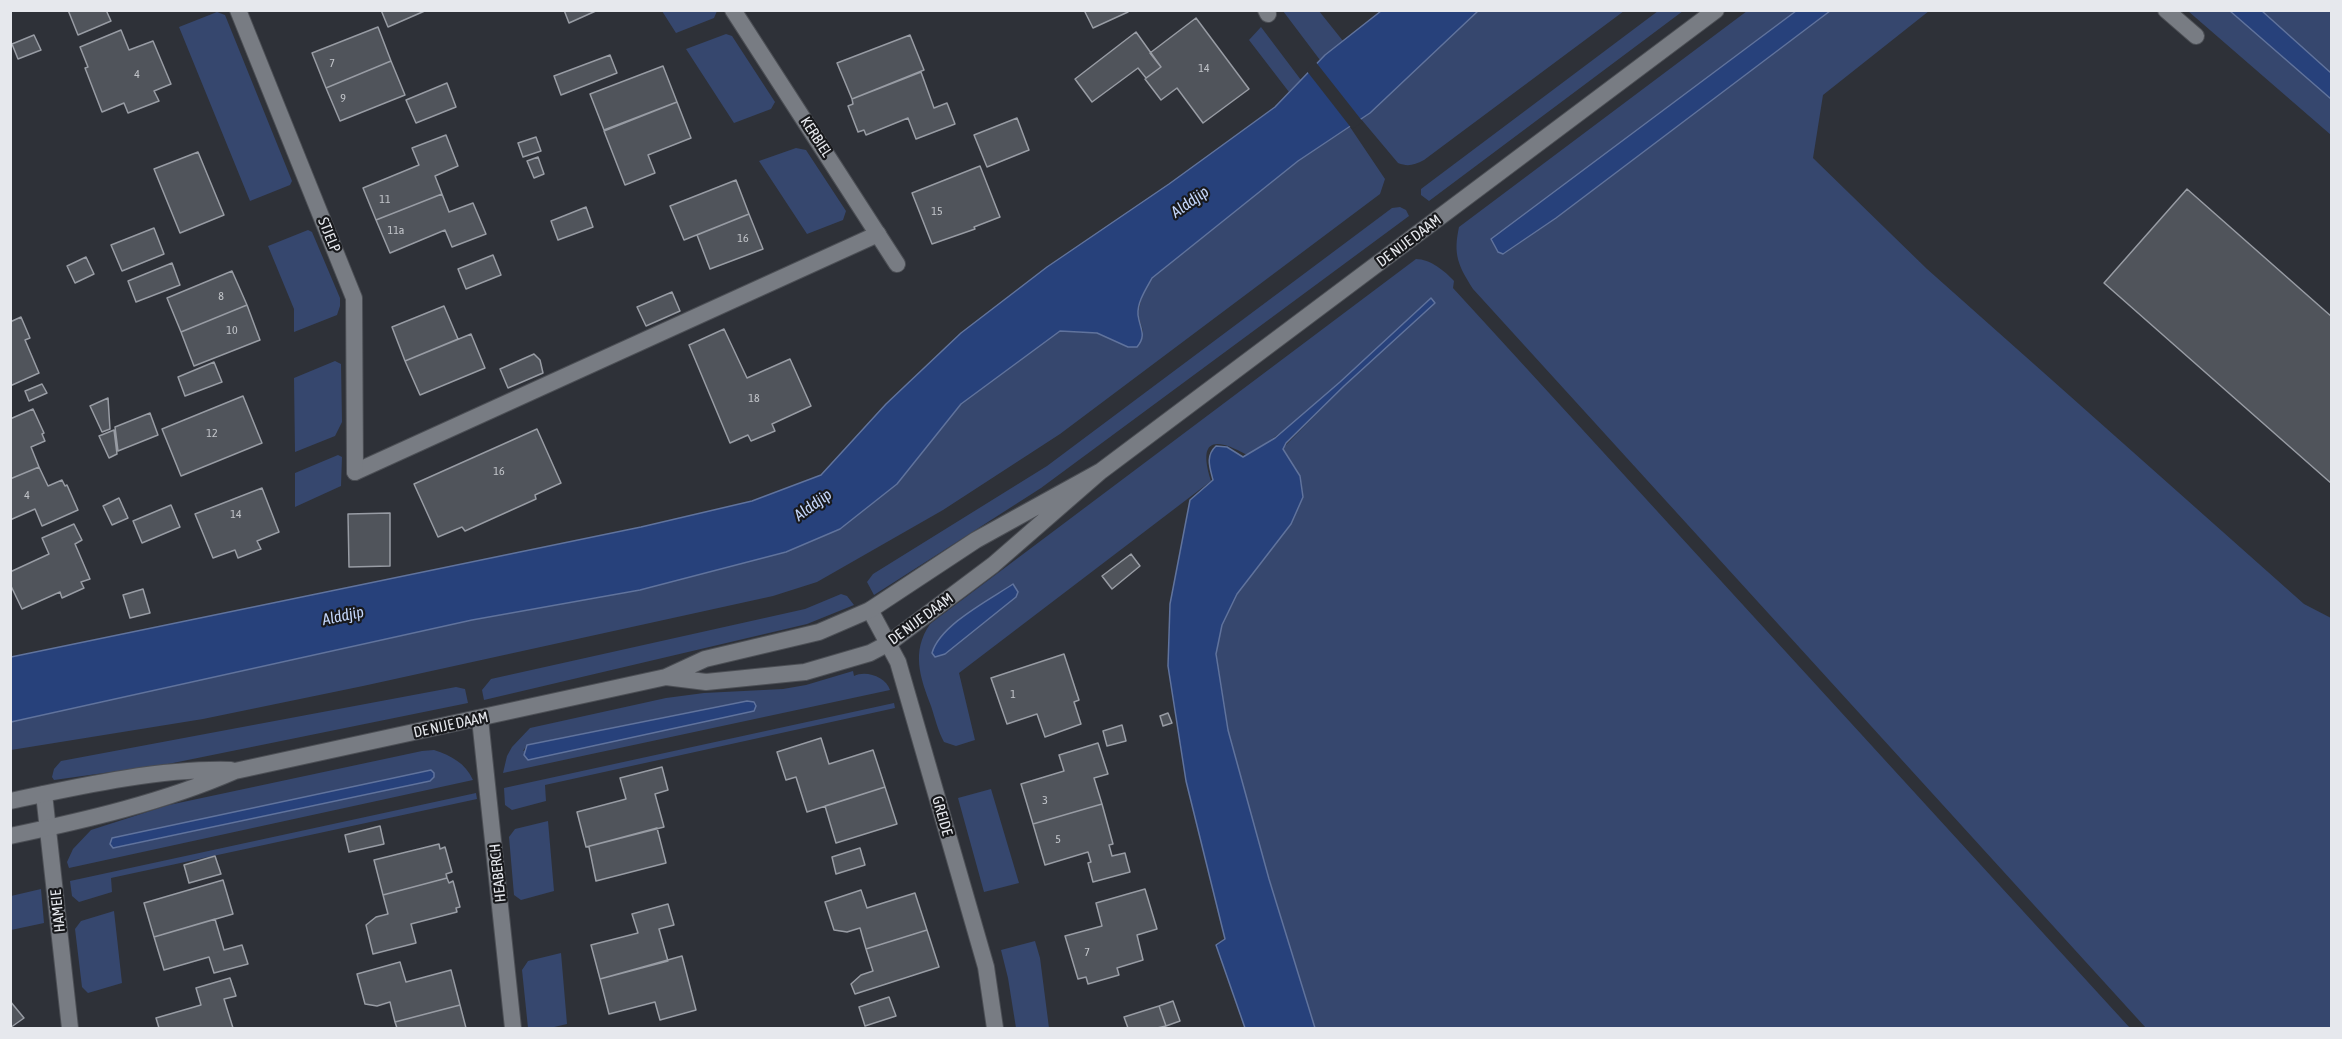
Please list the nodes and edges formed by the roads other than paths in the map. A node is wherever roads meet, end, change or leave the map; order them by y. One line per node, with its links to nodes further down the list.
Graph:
1 (238, 10): 6 (street, STJELP)
2 (733, 10): 6 (street, KERBIEL)
3 (1716, 10): 8 (street, DE NIJE DAAM)
4 (2166, 10): 5 (street)
5 (2196, 36)
6 (878, 234): 7 (street, KERBIEL)
7 (897, 264)
8 (1101, 471): 9 (street, DE NIJE DAAM); 10 (street, DE NIJE DAAM)
9 (870, 610): 10 (street, GREIDE); 11 (street, DE NIJE DAAM)
10 (889, 643): 11 (street, DE NIJE DAAM); 20 (street, GREIDE)
11 (666, 677): 12 (street, DE NIJE DAAM)
12 (480, 719): 13 (street, DE NIJE DAAM); 19 (street, HEABERCH)
13 (235, 771): 14 (street, DE NIJE DAAM); 16 (street, DE NIJE DAAM)
14 (44, 794): 15 (street, DE NIJE DAAM); 16 (street, HAMEIE)
15 (10, 801)
16 (48, 828): 17 (street, DE NIJE DAAM); 18 (street, HAMEIE)
17 (10, 836)
18 (70, 1029)
19 (513, 1029)
20 (995, 1029)

